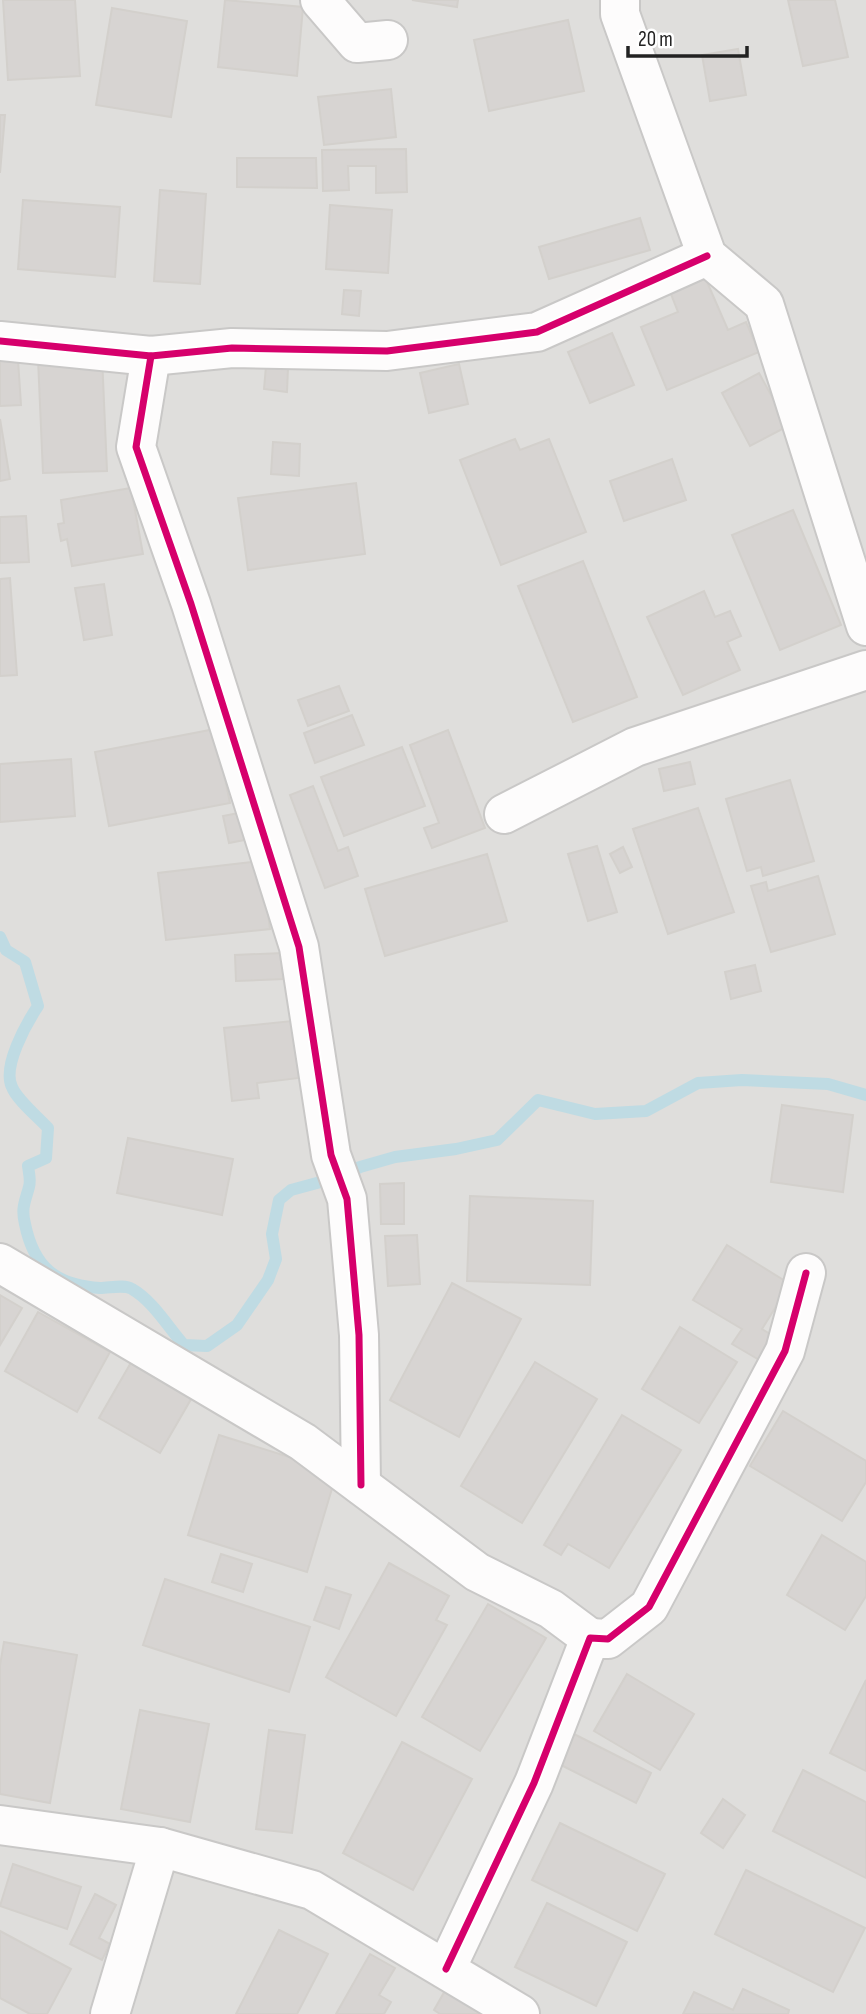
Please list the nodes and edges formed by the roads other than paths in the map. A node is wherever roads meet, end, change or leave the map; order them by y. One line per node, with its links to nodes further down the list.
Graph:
1 (320, 0): 3 (street)
2 (620, 0): 4 (street)
3 (388, 40)
4 (707, 256): 6 (street); 7 (street)
5 (0, 341): 6 (street)
6 (151, 356): 12 (street)
7 (866, 626)
8 (866, 670): 9 (street)
9 (504, 814)
10 (0, 1263): 12 (street)
11 (806, 1273): 13 (street)
12 (361, 1485): 13 (street)
13 (590, 1638): 16 (street)
14 (0, 1825): 15 (street)
15 (160, 1847): 16 (street); 17 (street)
16 (446, 1969): 18 (street)
17 (110, 2014)
18 (520, 2014)

